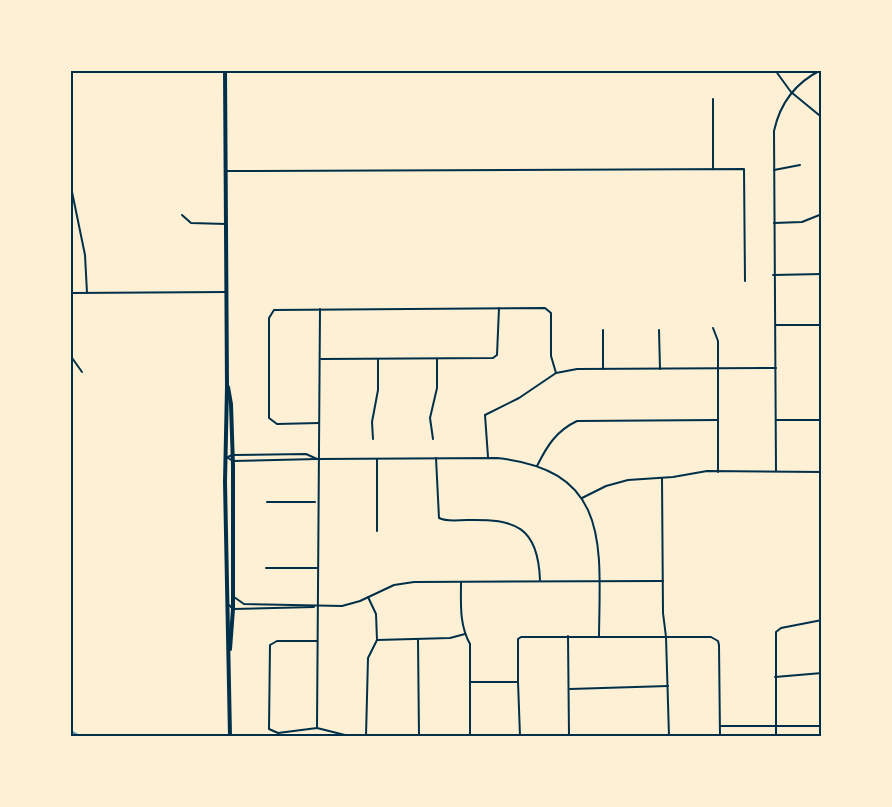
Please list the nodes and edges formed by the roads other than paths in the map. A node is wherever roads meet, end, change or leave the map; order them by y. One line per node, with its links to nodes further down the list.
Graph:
1 (225, 70): 10 (main road)
2 (775, 70): 4 (street)
3 (820, 70): 4 (street)
4 (791, 92): 6 (street); 9 (street)
5 (713, 99): 8 (street)
6 (819, 114)
7 (800, 165): 9 (street)
8 (713, 169): 10 (street); 18 (street)
9 (774, 170): 14 (street)
10 (226, 171): 15 (main road)
11 (70, 182): 21 (street)
12 (822, 214): 14 (street)
13 (182, 215): 15 (street)
14 (774, 223): 16 (street)
15 (226, 224): 19 (main road)
16 (773, 274): 17 (street); 24 (street)
17 (822, 274)
18 (745, 281)
19 (227, 292): 21 (street); 39 (main road)
20 (70, 293): 21 (street)
21 (87, 293)
22 (499, 308): 23 (street); 32 (street); 38 (street)
23 (320, 309): 30 (street); 43 (street)
24 (776, 325): 25 (street); 33 (street)
25 (822, 325)
26 (713, 328): 36 (street)
27 (603, 330): 34 (street)
28 (659, 330): 35 (street)
29 (70, 354): 37 (street)
30 (320, 359): 31 (street); 43 (street)
31 (378, 359): 32 (street); 44 (street)
32 (437, 359): 45 (street)
33 (776, 368): 36 (street); 41 (street)
34 (603, 369): 35 (street); 38 (street)
35 (660, 369): 36 (street)
36 (718, 369): 40 (street)
37 (82, 372)
38 (556, 373): 50 (street)
39 (227, 387): 46 (main road); 47 (main road)
40 (718, 420): 53 (street); 55 (street)
41 (776, 420): 42 (street); 54 (street)
42 (822, 420)
43 (319, 423): 51 (street)
44 (373, 439)
45 (433, 439)
46 (232, 454): 47 (street); 51 (street); 52 (main road)
47 (226, 458): 52 (street); 62 (main road)
48 (377, 458): 49 (street); 51 (street); 61 (street)
49 (436, 458): 50 (street); 66 (street)
50 (488, 458): 53 (street)
51 (317, 459): 52 (street); 60 (street)
52 (233, 461): 69 (main road)
53 (537, 466): 58 (street)
54 (776, 471): 55 (street); 56 (street)
55 (718, 472): 57 (street)
56 (822, 472)
57 (662, 478): 58 (street); 67 (street)
58 (582, 498): 65 (street)
59 (267, 502): 60 (street)
60 (317, 502): 64 (street)
61 (377, 531)
62 (226, 548): 72 (street); 81 (main road)
63 (266, 568): 64 (street)
64 (317, 568): 71 (street)
65 (600, 580): 66 (street); 67 (street); 76 (street)
66 (540, 581): 68 (street)
67 (663, 581): 77 (street)
68 (461, 582): 70 (street); 74 (street)
69 (232, 594): 71 (street); 72 (main road)
70 (368, 597): 71 (street); 79 (street)
71 (317, 607): 72 (street); 80 (street)
72 (233, 609): 81 (main road)
73 (822, 620): 83 (street)
74 (465, 634): 78 (street); 84 (street)
75 (568, 636): 76 (street); 85 (street); 87 (street)
76 (600, 636): 77 (street)
77 (666, 637): 86 (street); 88 (street)
78 (418, 639): 79 (street); 95 (street)
79 (377, 640): 94 (street)
80 (317, 641): 90 (street); 90 (street)
81 (229, 652): 92 (main road)
82 (822, 673): 83 (street)
83 (775, 677): 91 (street)
84 (470, 682): 85 (street); 96 (street)
85 (518, 682): 97 (street)
86 (668, 686): 87 (street); 100 (street)
87 (570, 689): 98 (street)
88 (720, 726): 91 (street); 101 (street)
89 (822, 726): 91 (street)
90 (317, 728): 93 (street)
91 (776, 728): 102 (street)
92 (230, 736)
93 (349, 736)
94 (366, 736)
95 (419, 736)
96 (470, 736)
97 (520, 736)
98 (570, 736): 99 (street)
99 (579, 736)
100 (669, 736)
101 (720, 736)
102 (776, 736)

